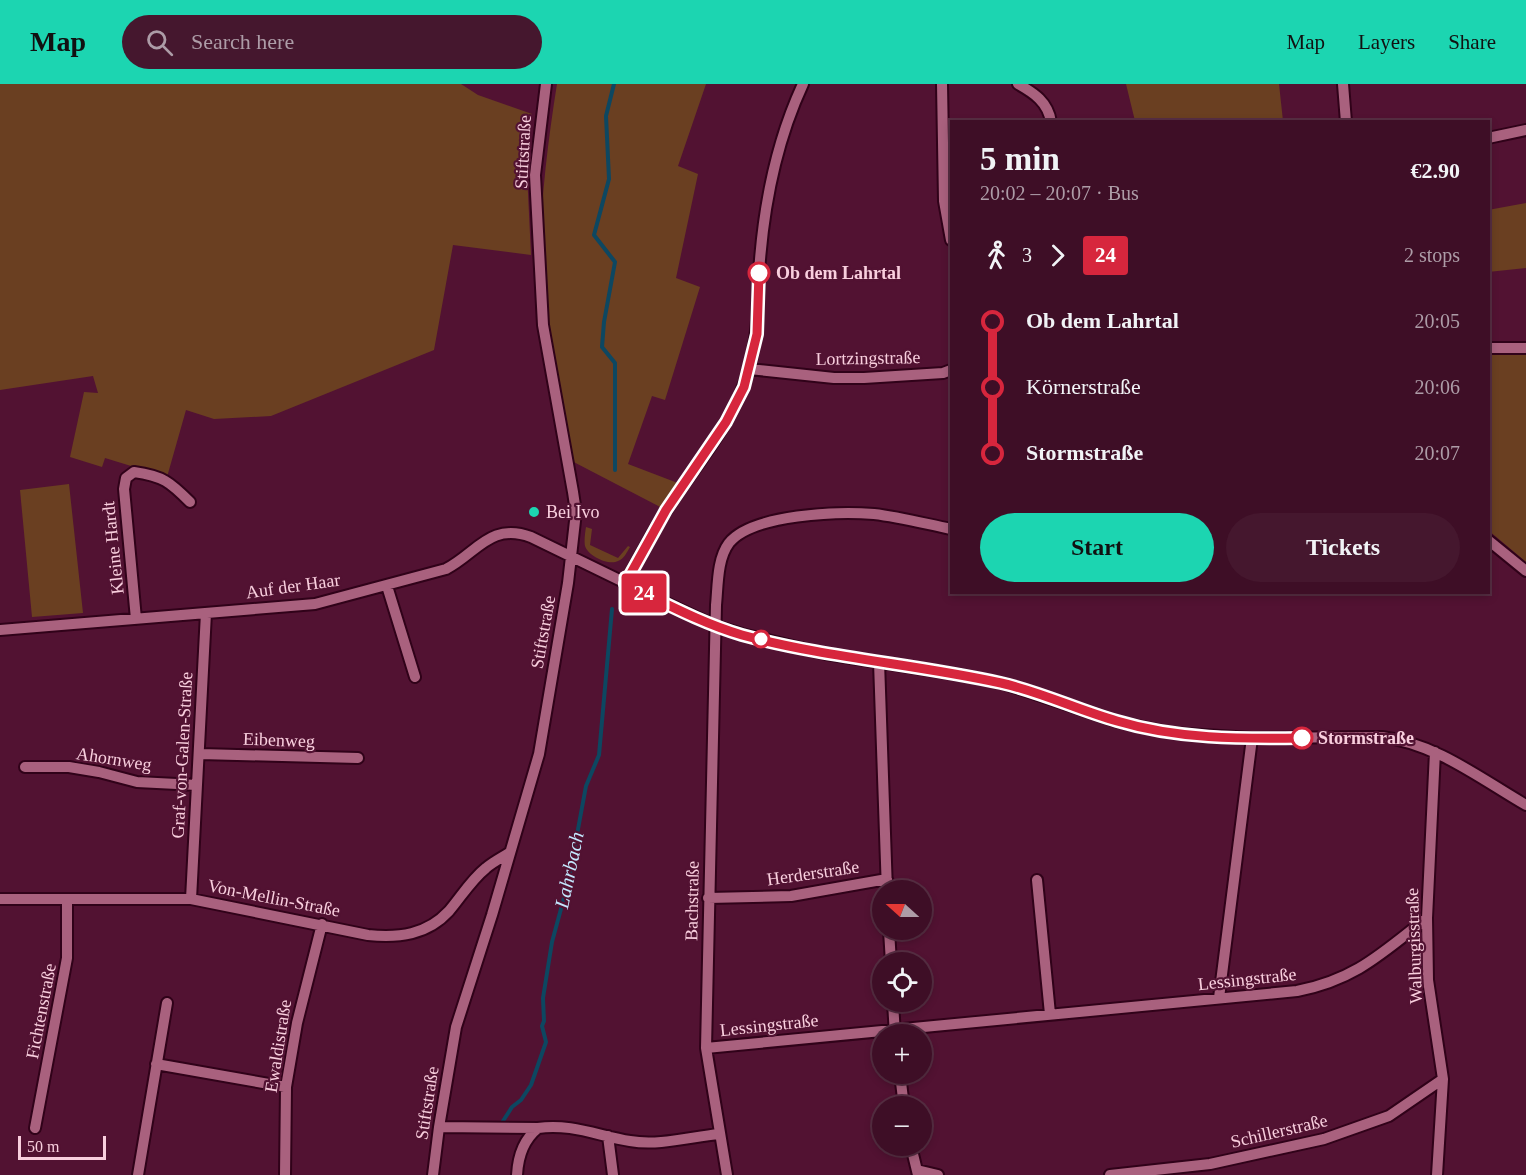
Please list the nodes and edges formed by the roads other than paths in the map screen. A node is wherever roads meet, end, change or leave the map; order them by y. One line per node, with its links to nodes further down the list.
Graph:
1 (546, 84): 18 (street, Stiftstraße)
2 (803, 84): 13 (street)
3 (942, 84): 10 (street)
4 (1018, 84): 6 (street)
5 (1343, 84): 7 (street)
6 (1050, 120)
7 (1346, 120)
8 (1526, 130): 9 (street)
9 (1490, 138)
10 (950, 234)
11 (1490, 348): 12 (street)
12 (1526, 348)
13 (749, 369): 14 (street, Lortzingstraße); 20 (street)
14 (950, 370)
15 (190, 502): 23 (street, Kleine Hardt)
16 (950, 529): 24 (street, Bachstraße)
17 (1490, 542): 19 (street)
18 (572, 557): 20 (street, Auf der Haar); 21 (street, Auf der Haar); 35 (street, Stiftstraße)
19 (1526, 571)
20 (625, 584): 24 (street, Auf der Haar)
21 (387, 585): 22 (street, Auf der Haar); 27 (street)
22 (206, 613): 23 (street, Auf der Haar); 30 (street, Graf-von-Galen-Straße)
23 (136, 618): 25 (street, Auf der Haar)
24 (716, 626): 26 (street, Auf der Haar); 39 (street, Bachstraße)
25 (0, 630)
26 (879, 662): 28 (street, Auf der Haar); 36 (street)
27 (415, 677)
28 (1252, 738): 29 (street, Auf der Haar); 44 (street)
29 (1435, 752): 34 (street, Auf der Haar); 42 (street, Walburgisstraße)
30 (200, 754): 31 (street, Eibenweg); 33 (street, Graf-von-Galen-Straße)
31 (358, 758)
32 (25, 767): 33 (street, Ahornweg)
33 (197, 784): 41 (street, Graf-von-Galen-Straße)
34 (1526, 805)
35 (509, 853): 43 (street, Von-Mellin-Straße); 53 (street, Stiftstraße)
36 (887, 879): 39 (street, Herderstraße)
37 (1037, 880): 46 (street)
38 (0, 898): 40 (street, Von-Mellin-Straße)
39 (708, 898): 49 (street, Bachstraße)
40 (67, 899): 41 (street, Von-Mellin-Straße); 54 (street, Fichtenstraße)
41 (191, 899): 43 (street, Von-Mellin-Straße)
42 (1426, 918): 44 (street, Lessingstraße); 51 (street, Walburgisstraße)
43 (322, 924): 52 (street, Ewaldistraße)
44 (1219, 998): 46 (street, Lessingstraße)
45 (167, 1003): 50 (street)
46 (1050, 1014): 47 (street, Lessingstraße)
47 (932, 1028)
48 (872, 1034): 49 (street, Lessingstraße)
49 (706, 1048): 56 (street, Bachstraße)
50 (156, 1064): 52 (street); 60 (street)
51 (1443, 1079): 67 (street, Schillerstraße); 68 (street, Walburgisstraße)
52 (286, 1088): 61 (street, Ewaldistraße)
53 (439, 1127): 55 (street); 62 (street, Stiftstraße)
54 (35, 1128)
55 (538, 1128): 57 (street); 63 (street)
56 (719, 1134): 57 (street); 65 (street, Bachstraße)
57 (608, 1136): 64 (street)
58 (914, 1156): 59 (street)
59 (918, 1173): 66 (street)
60 (138, 1175)
61 (285, 1175)
62 (433, 1175)
63 (517, 1175)
64 (613, 1175)
65 (727, 1175)
66 (938, 1175)
67 (1110, 1175)
68 (1437, 1175)

